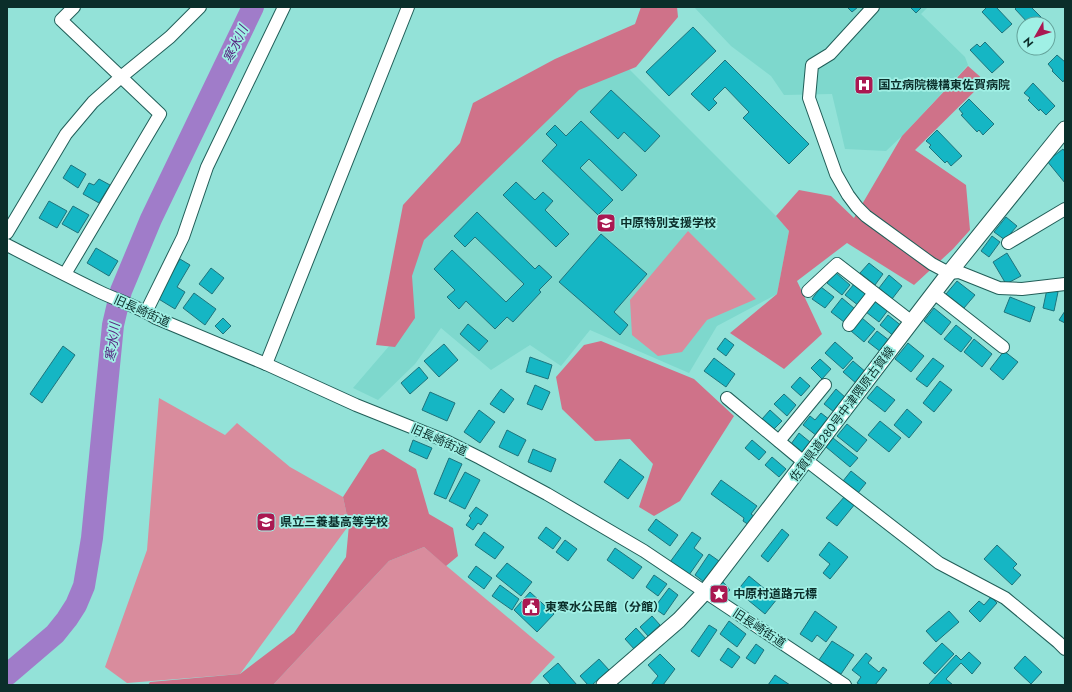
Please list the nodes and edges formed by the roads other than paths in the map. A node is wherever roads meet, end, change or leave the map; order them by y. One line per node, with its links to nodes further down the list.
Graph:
1 (74, 7): 6 (street)
2 (200, 7): 6 (street)
3 (284, 7): 18 (street)
4 (408, 7): 22 (street)
5 (873, 7): 12 (street)
6 (120, 77): 9 (street); 13 (street)
7 (1065, 129): 12 (main road, 佐賀県道280号中津隈原古賀線)
8 (1065, 209): 10 (street)
9 (7, 233)
10 (1008, 243)
11 (7, 245): 13 (street, 旧長崎街道)
12 (949, 273): 14 (street); 17 (main road, 佐賀県道280号中津隈原古賀線)
13 (65, 274): 18 (street, 旧長崎街道)
14 (1065, 284)
15 (808, 291): 16 (street)
16 (874, 293): 19 (street); 20 (street)
17 (934, 293): 19 (main road, 佐賀県道280号中津隈原古賀線); 21 (street)
18 (146, 312): 22 (street, 旧長崎街道)
19 (912, 322): 26 (main road, 佐賀県道280号中津隈原古賀線)
20 (849, 325)
21 (1003, 347)
22 (266, 364): 27 (street, 旧長崎街道)
23 (824, 385): 25 (street)
24 (727, 398): 25 (street)
25 (778, 441): 26 (street)
26 (806, 460): 27 (main road, 佐賀県道280号中津隈原古賀線); 28 (street)
27 (705, 592): 29 (main road, 佐賀県道280号中津隈原古賀線); 30 (street, 旧長崎街道)
28 (1065, 649)
29 (604, 685)
30 (845, 685)

